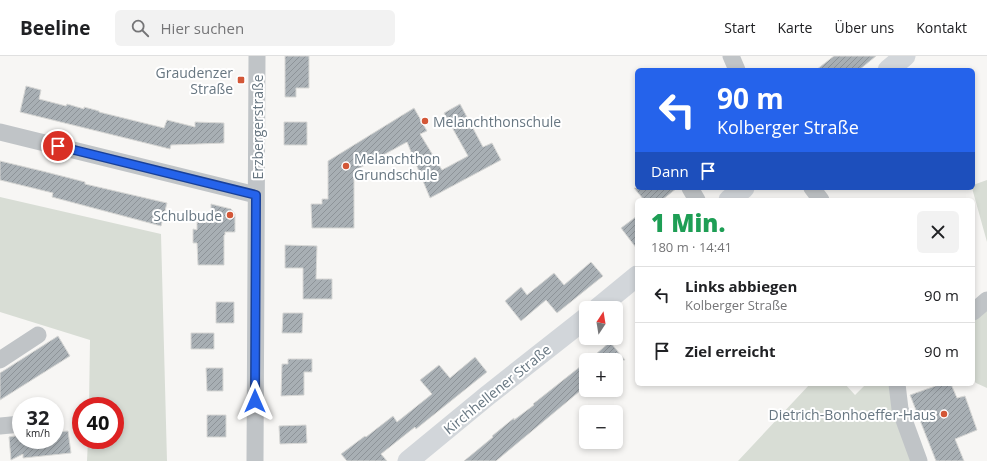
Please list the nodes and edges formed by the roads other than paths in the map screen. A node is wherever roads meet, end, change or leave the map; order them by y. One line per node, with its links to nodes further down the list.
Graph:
1 (257, 56): 8 (street, Erzbergerstraße)
2 (732, 56): 4 (street)
3 (906, 56): 5 (main road)
4 (736, 68)
5 (891, 68)
6 (0, 132): 8 (street)
7 (742, 190): 9 (main road)
8 (256, 195): 20 (street, Erzbergerstraße)
9 (732, 198)
10 (635, 278): 12 (main road)
11 (987, 300): 13 (street)
12 (607, 301)
13 (975, 310)
14 (579, 323): 21 (main road, Kirchhellener Straße)
15 (38, 336): 16 (street)
16 (0, 360)
17 (897, 386): 22 (street)
18 (12, 425): 19 (street)
19 (0, 426)
20 (255, 461)
21 (408, 461)
22 (919, 461)

